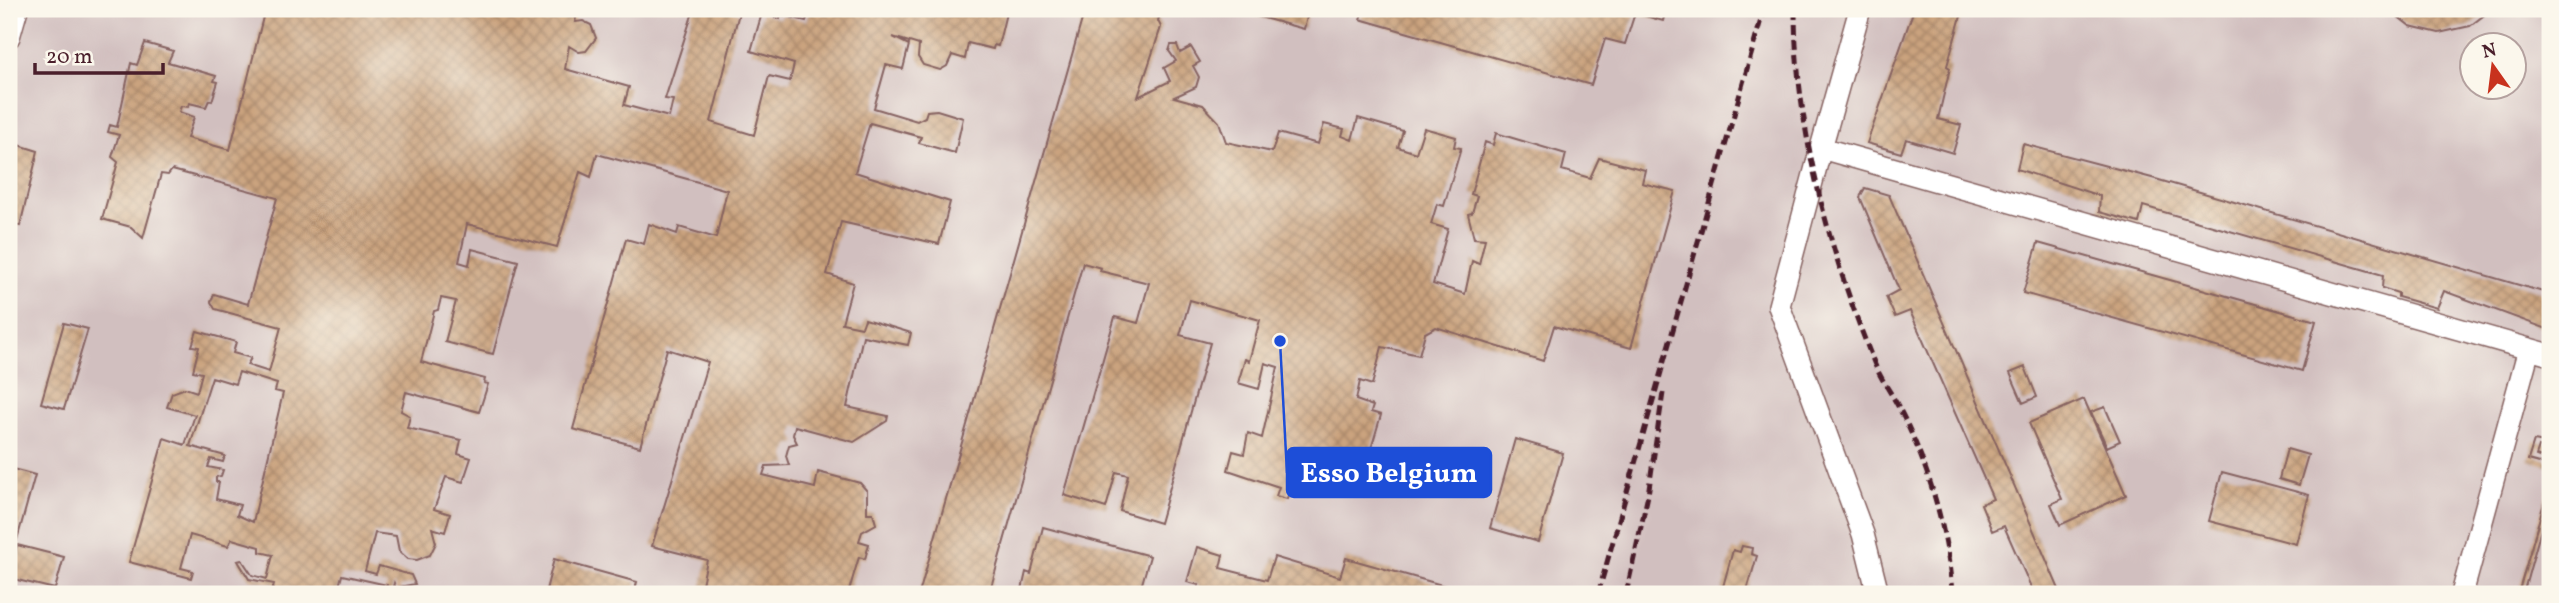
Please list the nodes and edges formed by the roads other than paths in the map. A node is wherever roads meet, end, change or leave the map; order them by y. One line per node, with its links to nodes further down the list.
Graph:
1 (16, 9): 3 (lane)
2 (1860, 9): 4 (lane)
3 (9, 37)
4 (1821, 148): 5 (lane); 7 (lane)
5 (2529, 349): 6 (lane); 8 (lane)
6 (2550, 355)
7 (1878, 594)
8 (2462, 594)

